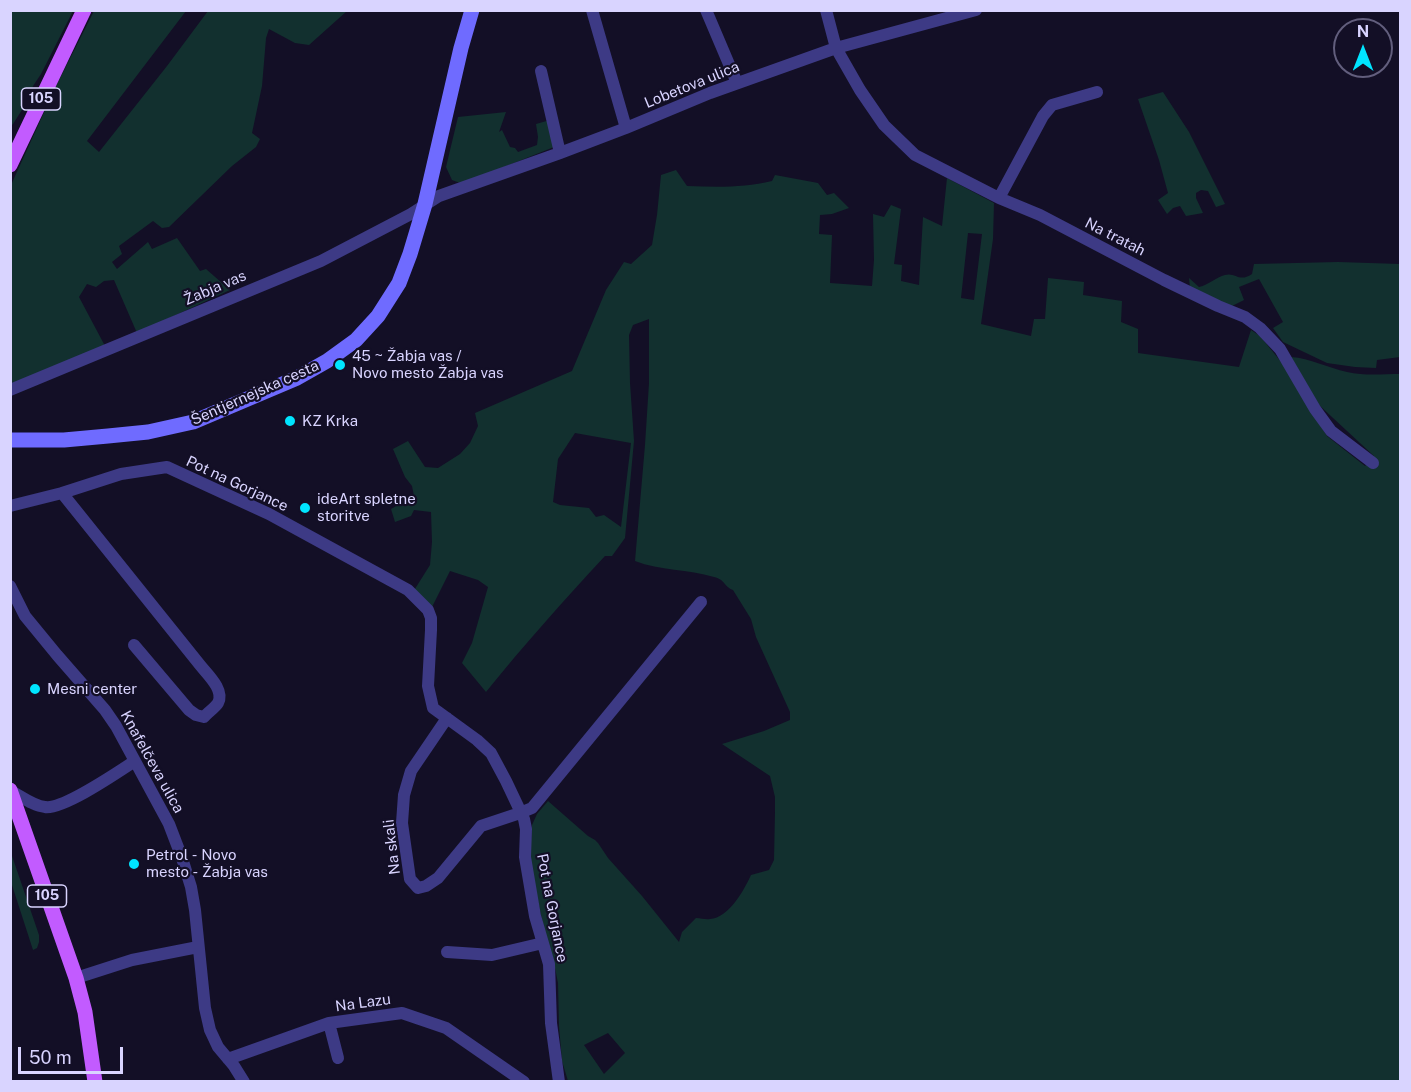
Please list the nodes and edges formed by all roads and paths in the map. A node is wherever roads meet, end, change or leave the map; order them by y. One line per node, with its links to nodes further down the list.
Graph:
1 (84, 10): 13 (main road, 105)
2 (472, 10): 15 (main road, Šentjernejska cesta)
3 (592, 10): 11 (street)
4 (706, 10): 9 (street)
5 (826, 10): 7 (street, Na tratah)
6 (976, 10): 7 (street, Lobetova ulica)
7 (836, 48): 9 (street, Lobetova ulica); 14 (street, Na tratah)
8 (541, 71): 12 (street)
9 (737, 83): 11 (street, Lobetova ulica)
10 (1097, 92): 14 (street)
11 (626, 128): 12 (street, Lobetova ulica)
12 (560, 153): 15 (street, Lobetova ulica)
13 (10, 165)
14 (999, 198): 18 (street, Na tratah)
15 (425, 204): 16 (street, Žabja vas); 17 (main road, Šentjernejska cesta)
16 (10, 390)
17 (10, 440)
18 (1373, 463)
19 (62, 493): 20 (street); 23 (street); 24 (street, Pot na Gorjance)
20 (10, 506)
21 (10, 586): 25 (street, Knafelčeva ulica)
22 (701, 602): 27 (street)
23 (134, 645)
24 (447, 718): 27 (street, Pot na Gorjance); 27 (street, Na skali)
25 (135, 761): 26 (street); 29 (street, Knafelčeva ulica)
26 (11, 791): 31 (main road, 105)
27 (520, 813): 28 (street, Pot na Gorjance)
28 (543, 943): 30 (street); 38 (street, Pot na Gorjance)
29 (198, 947): 31 (street); 34 (street)
30 (447, 952)
31 (76, 978): 35 (main road, 105)
32 (329, 1023): 33 (street); 34 (street, Na Lazu); 37 (street, Na Lazu)
33 (338, 1058)
34 (228, 1059): 36 (street)
35 (95, 1082)
36 (244, 1082)
37 (524, 1082)
38 (559, 1082)

